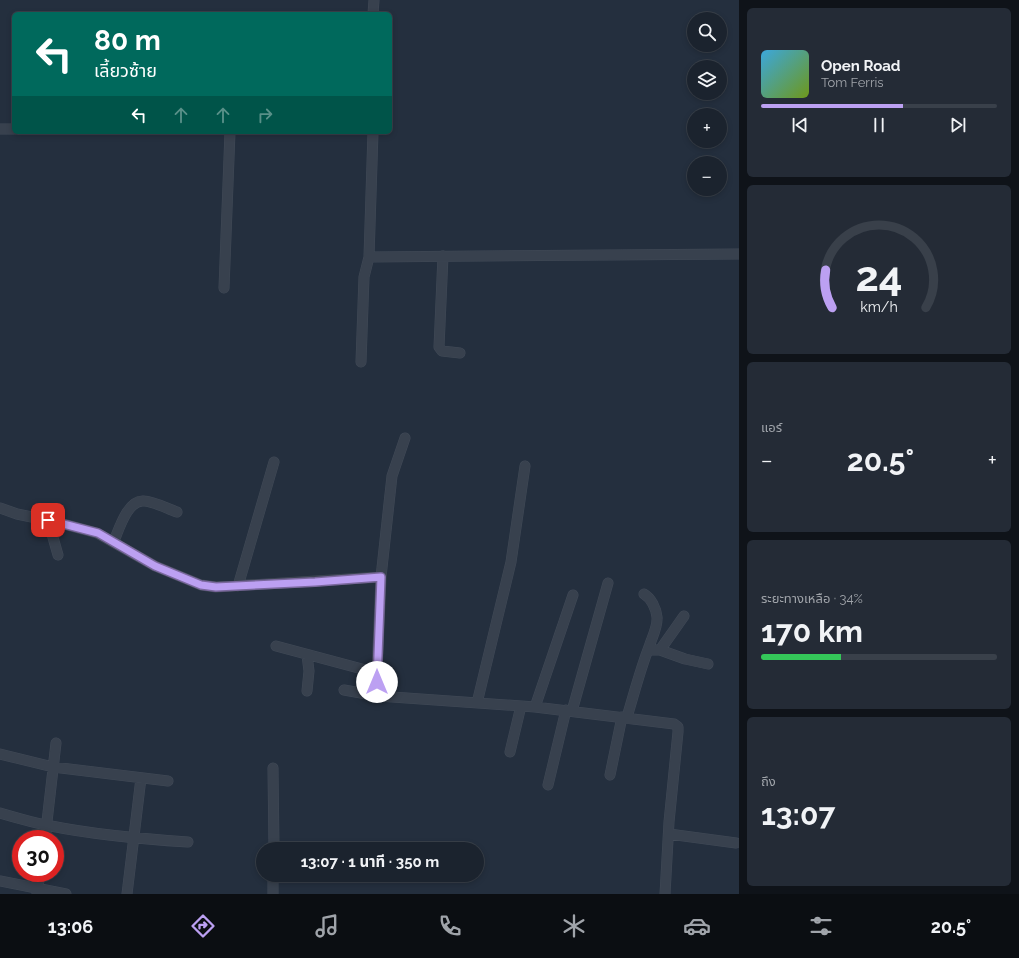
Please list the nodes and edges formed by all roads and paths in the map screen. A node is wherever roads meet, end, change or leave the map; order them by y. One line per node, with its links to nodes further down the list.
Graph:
1 (374, 0): 2 (street)
2 (373, 12)
3 (12, 129): 4 (street)
4 (0, 130)
5 (230, 134): 10 (street)
6 (373, 134): 9 (street)
7 (739, 254): 8 (street)
8 (443, 256): 9 (street); 11 (street)
9 (369, 257): 12 (street)
10 (224, 288)
11 (460, 353)
12 (361, 362)
13 (405, 438): 21 (street)
14 (274, 462): 23 (street)
15 (525, 466): 36 (street)
16 (0, 508): 18 (street)
17 (177, 512): 19 (street)
18 (48, 520): 19 (street); 20 (street)
19 (114, 541): 23 (street)
20 (58, 555)
21 (381, 577): 23 (street); 32 (street)
22 (608, 583): 39 (street)
23 (238, 586)
24 (644, 594): 28 (street)
25 (573, 595): 38 (street)
26 (684, 616): 29 (street)
27 (276, 646): 30 (street)
28 (648, 650): 29 (street); 40 (street)
29 (660, 650): 31 (street)
30 (307, 655): 32 (street); 34 (street)
31 (708, 664)
32 (377, 673): 35 (street)
33 (344, 690): 35 (street)
34 (307, 691)
35 (378, 696): 36 (street)
36 (477, 702): 37 (street)
37 (521, 706): 38 (street); 42 (street)
38 (535, 707): 39 (street)
39 (569, 711): 40 (street); 49 (street)
40 (624, 717): 46 (street); 53 (street)
41 (56, 743): 44 (street)
42 (510, 752)
43 (0, 754): 44 (street)
44 (53, 767): 47 (street); 51 (street)
45 (273, 768): 56 (street)
46 (610, 775)
47 (141, 778): 48 (street); 54 (street)
48 (168, 781)
49 (548, 785)
50 (0, 813): 51 (street)
51 (47, 825): 52 (street); 54 (street)
52 (46, 830)
53 (669, 834): 57 (street); 64 (street)
54 (132, 837): 55 (street); 62 (street)
55 (188, 842)
56 (274, 842)
57 (736, 843)
58 (0, 881): 60 (street)
59 (273, 882): 63 (street)
60 (38, 891): 61 (street)
61 (66, 894)
62 (126, 894)
63 (273, 894)
64 (665, 894)

